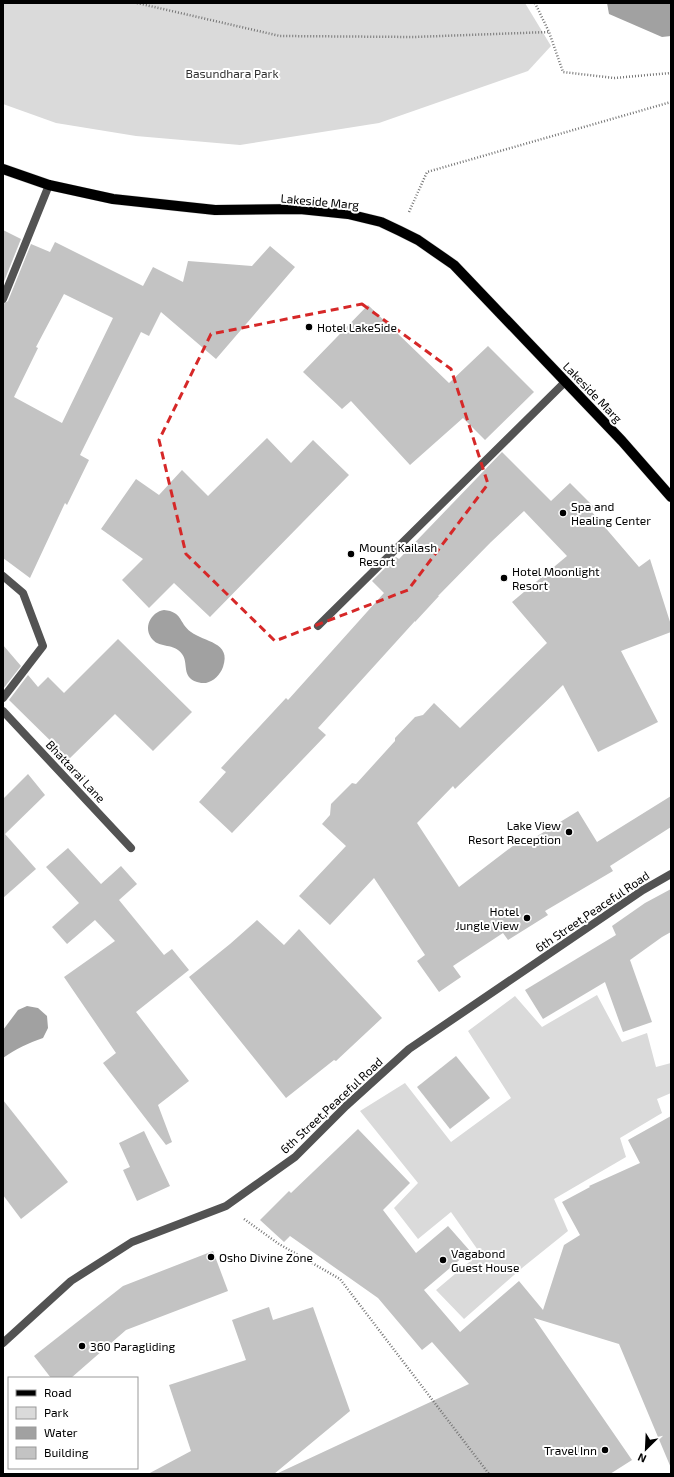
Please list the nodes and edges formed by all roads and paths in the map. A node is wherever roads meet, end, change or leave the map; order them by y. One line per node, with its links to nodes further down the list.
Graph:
1 (137, 3): 3 (path)
2 (534, 3): 3 (path)
3 (549, 32): 4 (path)
4 (671, 73)
5 (671, 102): 8 (path)
6 (3, 169): 7 (main road, Lakeside Marg)
7 (49, 185): 8 (main road, Lakeside Marg); 9 (street)
8 (400, 231): 10 (main road, Lakeside Marg)
9 (3, 299)
10 (565, 382): 11 (main road, Lakeside Marg); 13 (street)
11 (671, 497)
12 (3, 576): 14 (street)
13 (318, 626)
14 (3, 698)
15 (3, 711): 16 (street, Bhattarai Lane)
16 (131, 848)
17 (671, 874): 18 (street, 6th Street,Peaceful Road)
18 (226, 1206): 19 (street, 6th Street,Peaceful Road); 20 (path)
19 (3, 1343)
20 (489, 1474)

